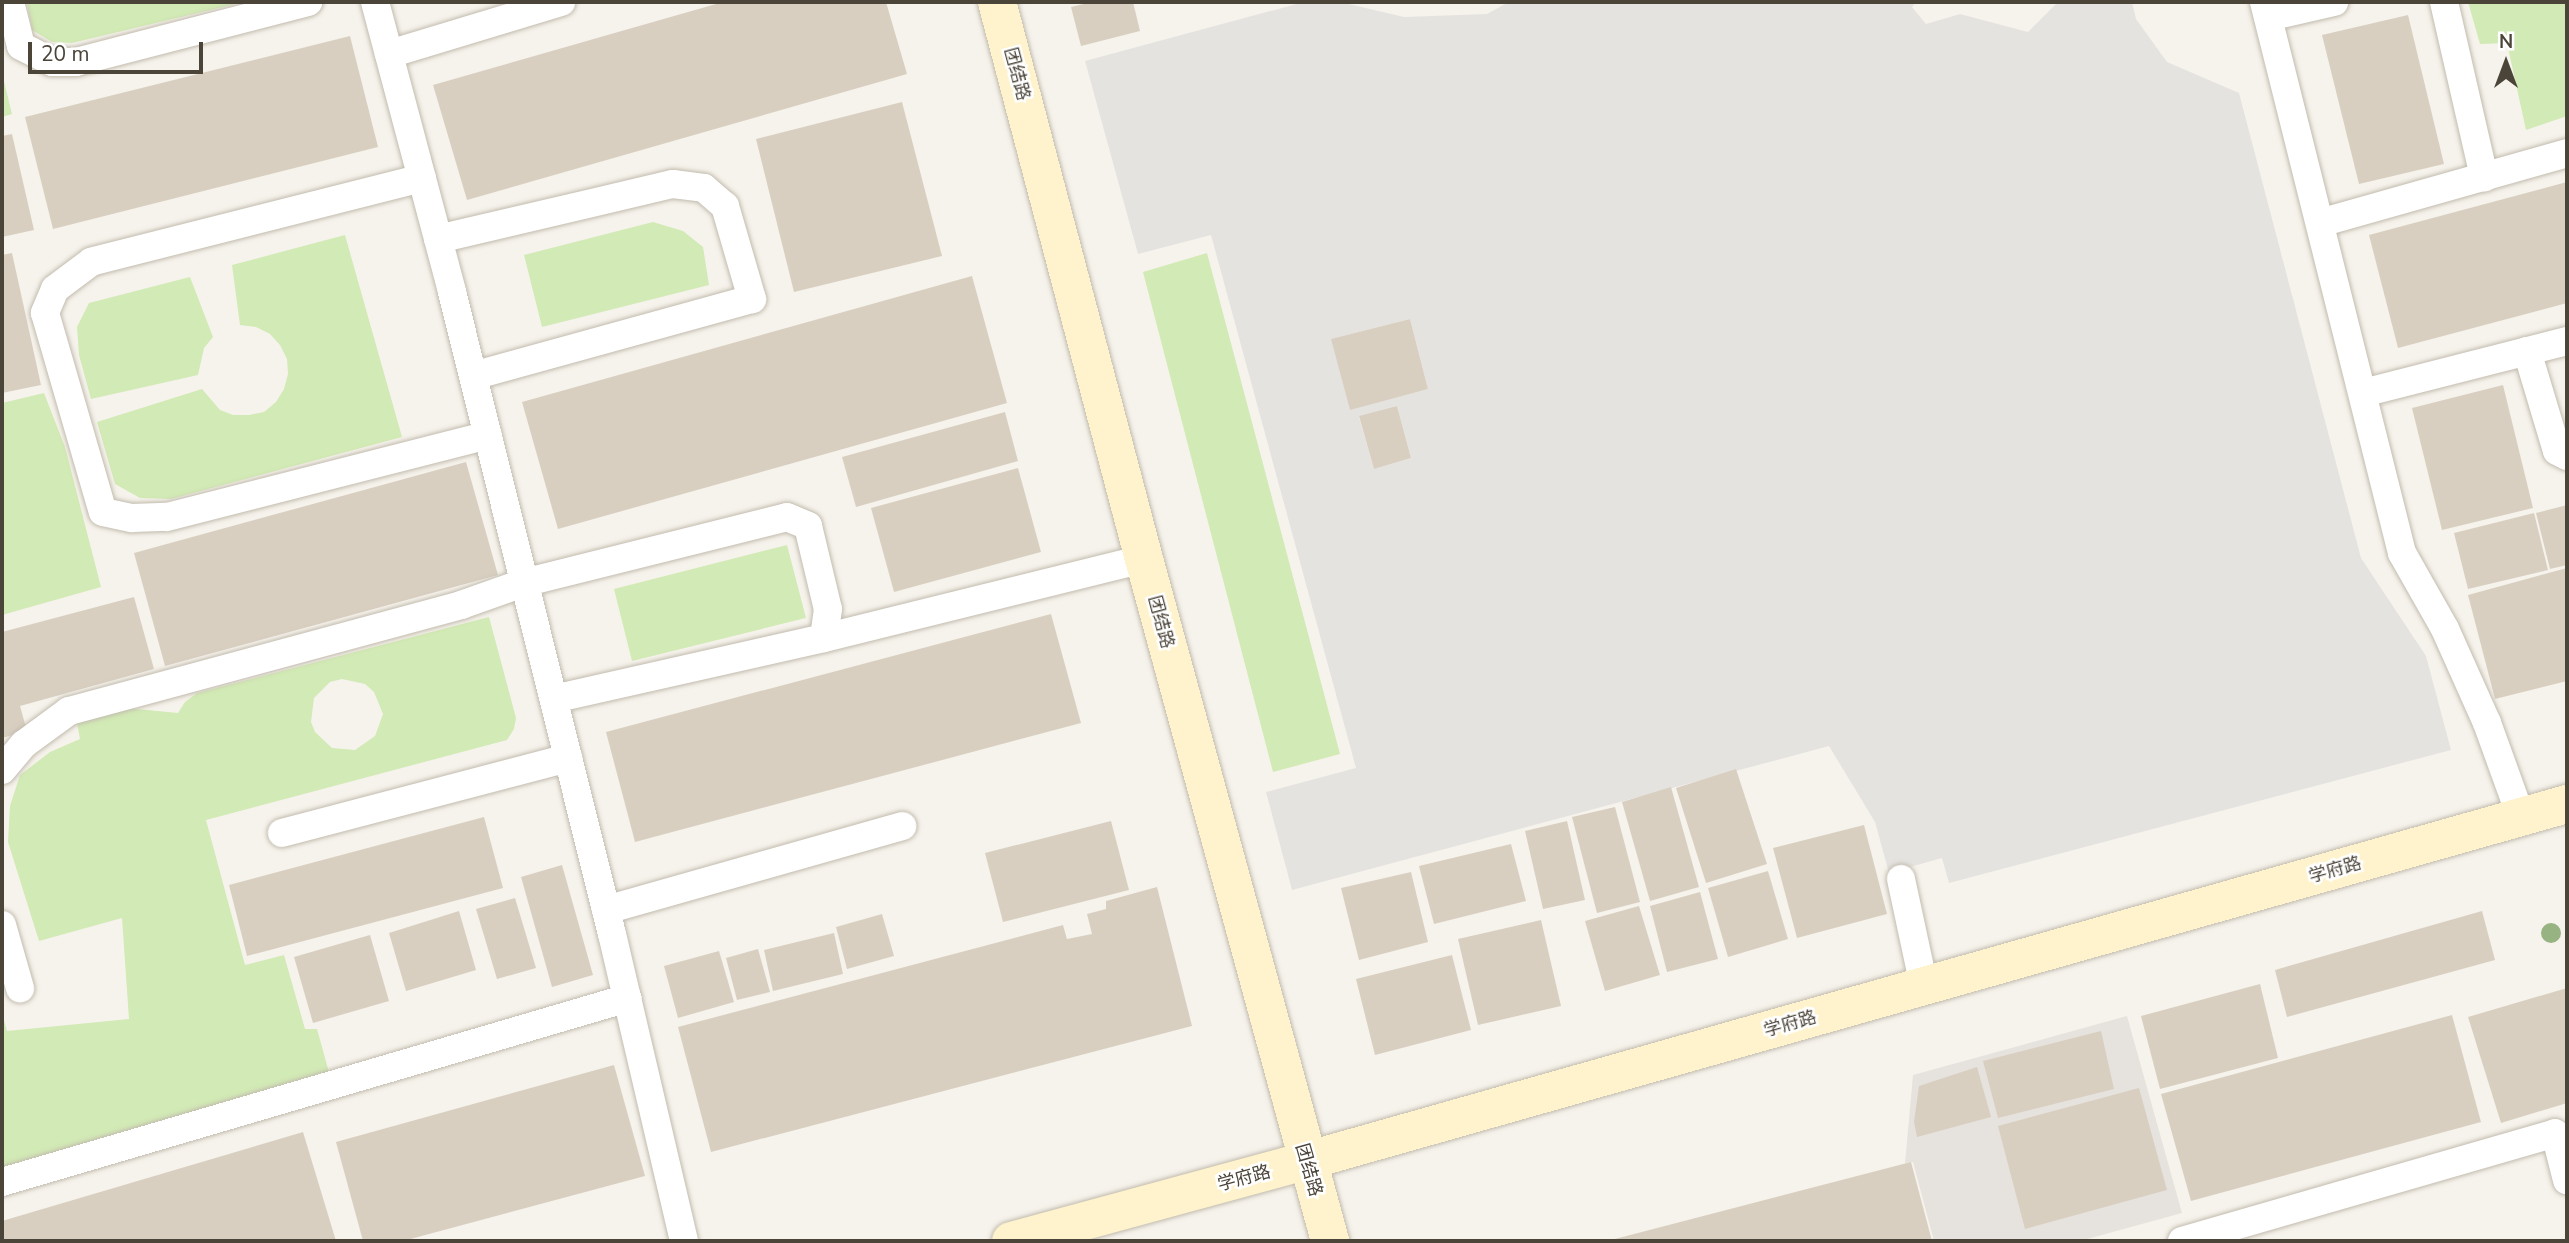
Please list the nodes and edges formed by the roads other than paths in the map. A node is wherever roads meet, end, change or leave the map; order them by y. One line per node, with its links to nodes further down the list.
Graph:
1 (10, 2): 2 (lane)
2 (308, 2)
3 (375, 2): 9 (lane)
4 (561, 2): 9 (lane)
5 (998, 2): 21 (street, 团结路)
6 (2334, 2): 8 (lane)
7 (2444, 2): 11 (lane)
8 (2266, 10): 13 (lane)
9 (388, 54): 12 (lane)
10 (2567, 153): 11 (lane)
11 (2484, 177): 13 (lane)
12 (422, 178): 14 (lane); 19 (lane)
13 (2320, 223): 18 (lane)
14 (438, 239): 17 (lane); 17 (lane)
15 (2567, 341): 16 (lane)
16 (2527, 351): 18 (lane); 20 (lane)
17 (473, 376): 19 (lane)
18 (2363, 393): 28 (lane)
19 (488, 435): 22 (lane)
20 (2567, 456)
21 (1144, 559): 23 (lane); 38 (street, 团结路)
22 (523, 583): 23 (lane); 24 (lane); 26 (lane)
23 (824, 638): 24 (lane)
24 (554, 699): 25 (lane)
25 (568, 758): 30 (lane); 32 (lane)
26 (2, 769)
27 (2567, 804): 28 (street, 学府路)
28 (2521, 817): 34 (street, 学府路)
29 (902, 826): 32 (lane)
30 (282, 833)
31 (1900, 879): 34 (lane)
32 (606, 910): 36 (lane)
33 (2, 925): 35 (lane)
34 (1924, 986): 38 (street, 学府路)
35 (20, 988)
36 (628, 998): 40 (lane); 41 (lane)
37 (2561, 1131): 39 (lane); 44 (lane)
38 (1306, 1161): 42 (street, 学府路); 43 (street, 团结路)
39 (2567, 1180)
40 (2, 1182)
41 (684, 1241)
42 (1011, 1241)
43 (1330, 1241)
44 (2182, 1241)

